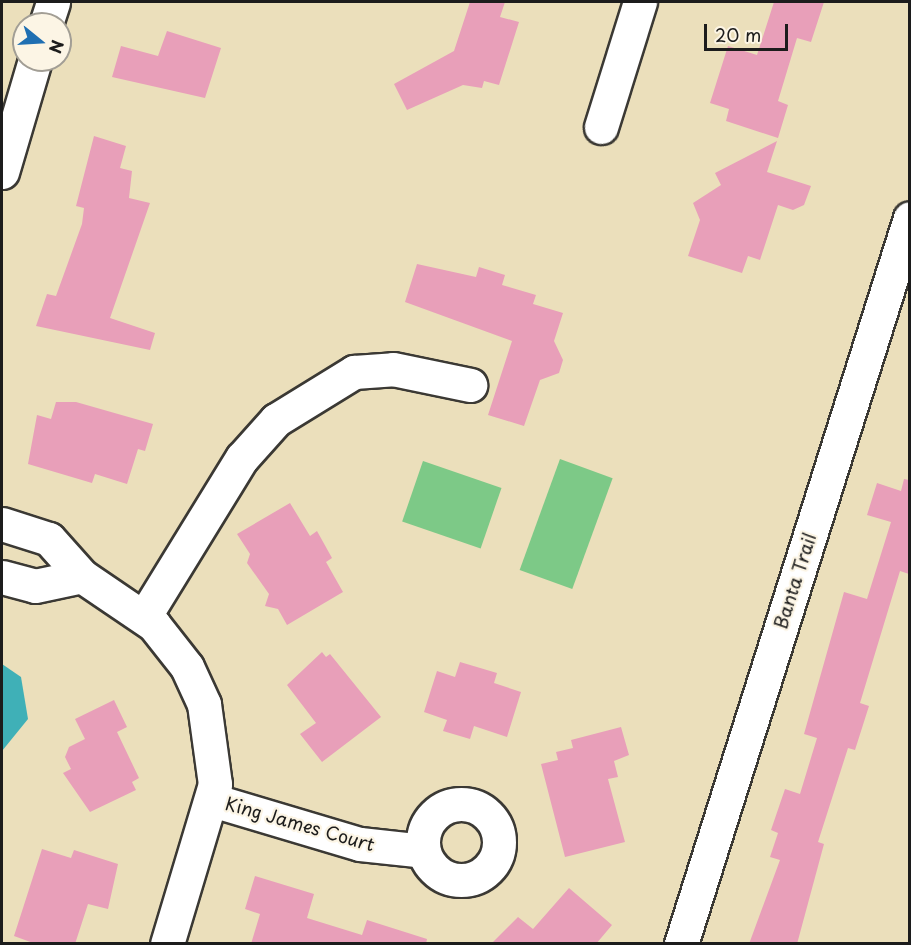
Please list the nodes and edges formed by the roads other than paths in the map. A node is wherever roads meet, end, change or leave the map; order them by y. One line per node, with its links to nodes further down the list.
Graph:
1 (640, 2): 3 (street)
2 (31, 72): 4 (street)
3 (601, 127)
4 (2, 172)
5 (909, 218): 14 (street, Banta Trail)
6 (470, 385): 10 (street)
7 (2, 524): 8 (street)
8 (82, 576): 9 (street); 10 (street)
9 (2, 577)
10 (144, 617): 11 (street)
11 (212, 800): 12 (street, King James Court); 13 (street)
12 (424, 851)
13 (167, 944)
14 (681, 944)

